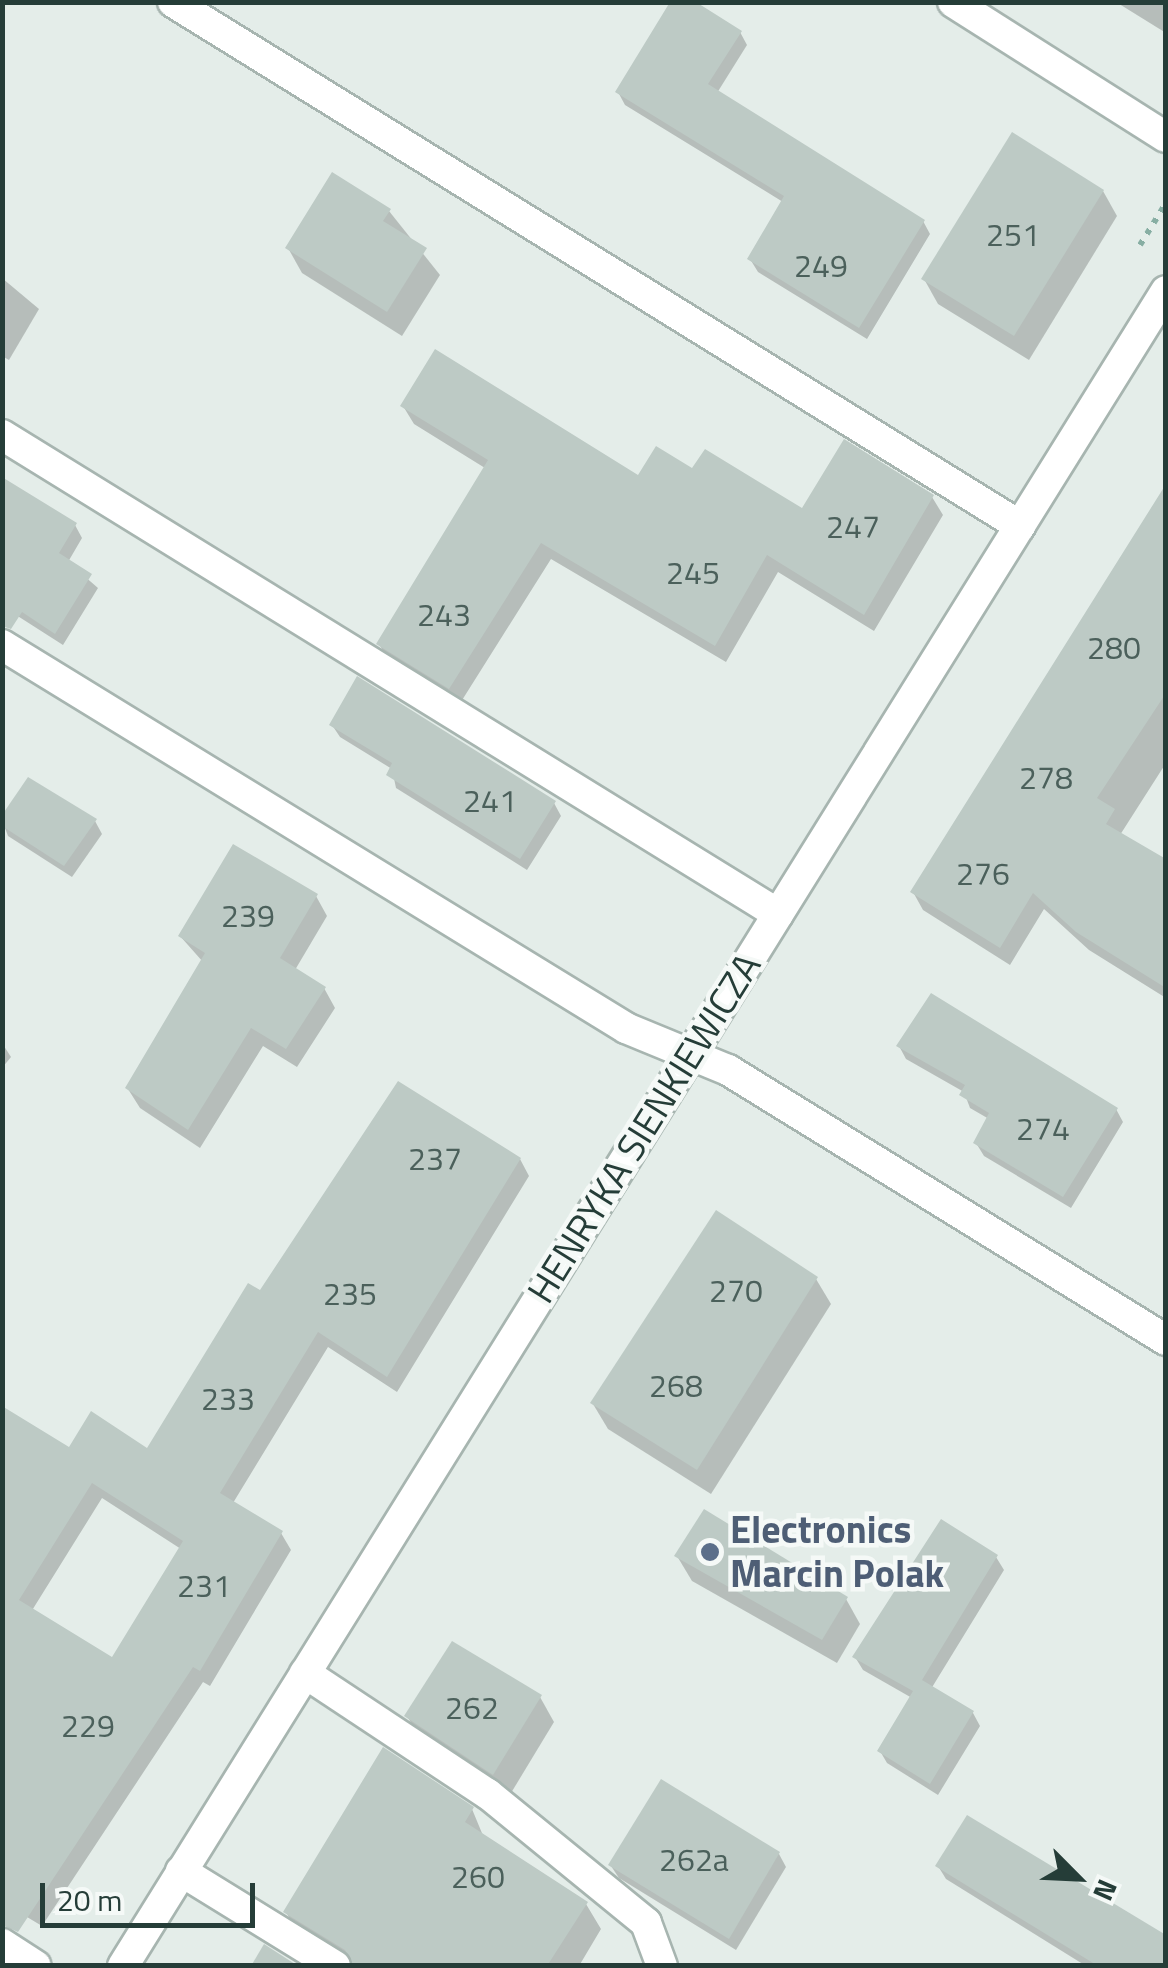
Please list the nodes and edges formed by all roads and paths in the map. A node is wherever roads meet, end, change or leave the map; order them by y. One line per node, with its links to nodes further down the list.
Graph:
1 (173, 2): 6 (street)
2 (953, 2): 3 (street)
3 (1166, 137)
4 (1166, 291): 6 (street, HENRYKA SIENKIEWICZA)
5 (2, 436): 8 (street)
6 (1020, 526): 8 (street, HENRYKA SIENKIEWICZA)
7 (2, 644): 9 (street)
8 (778, 914): 9 (street, HENRYKA SIENKIEWICZA)
9 (690, 1056): 10 (street); 11 (street, HENRYKA SIENKIEWICZA)
10 (1166, 1340)
11 (305, 1674): 12 (street, HENRYKA SIENKIEWICZA); 17 (street)
12 (182, 1871): 15 (street, HENRYKA SIENKIEWICZA); 16 (street)
13 (2, 1944): 14 (street)
14 (36, 1966)
15 (123, 1966)
16 (335, 1966)
17 (662, 1966)

